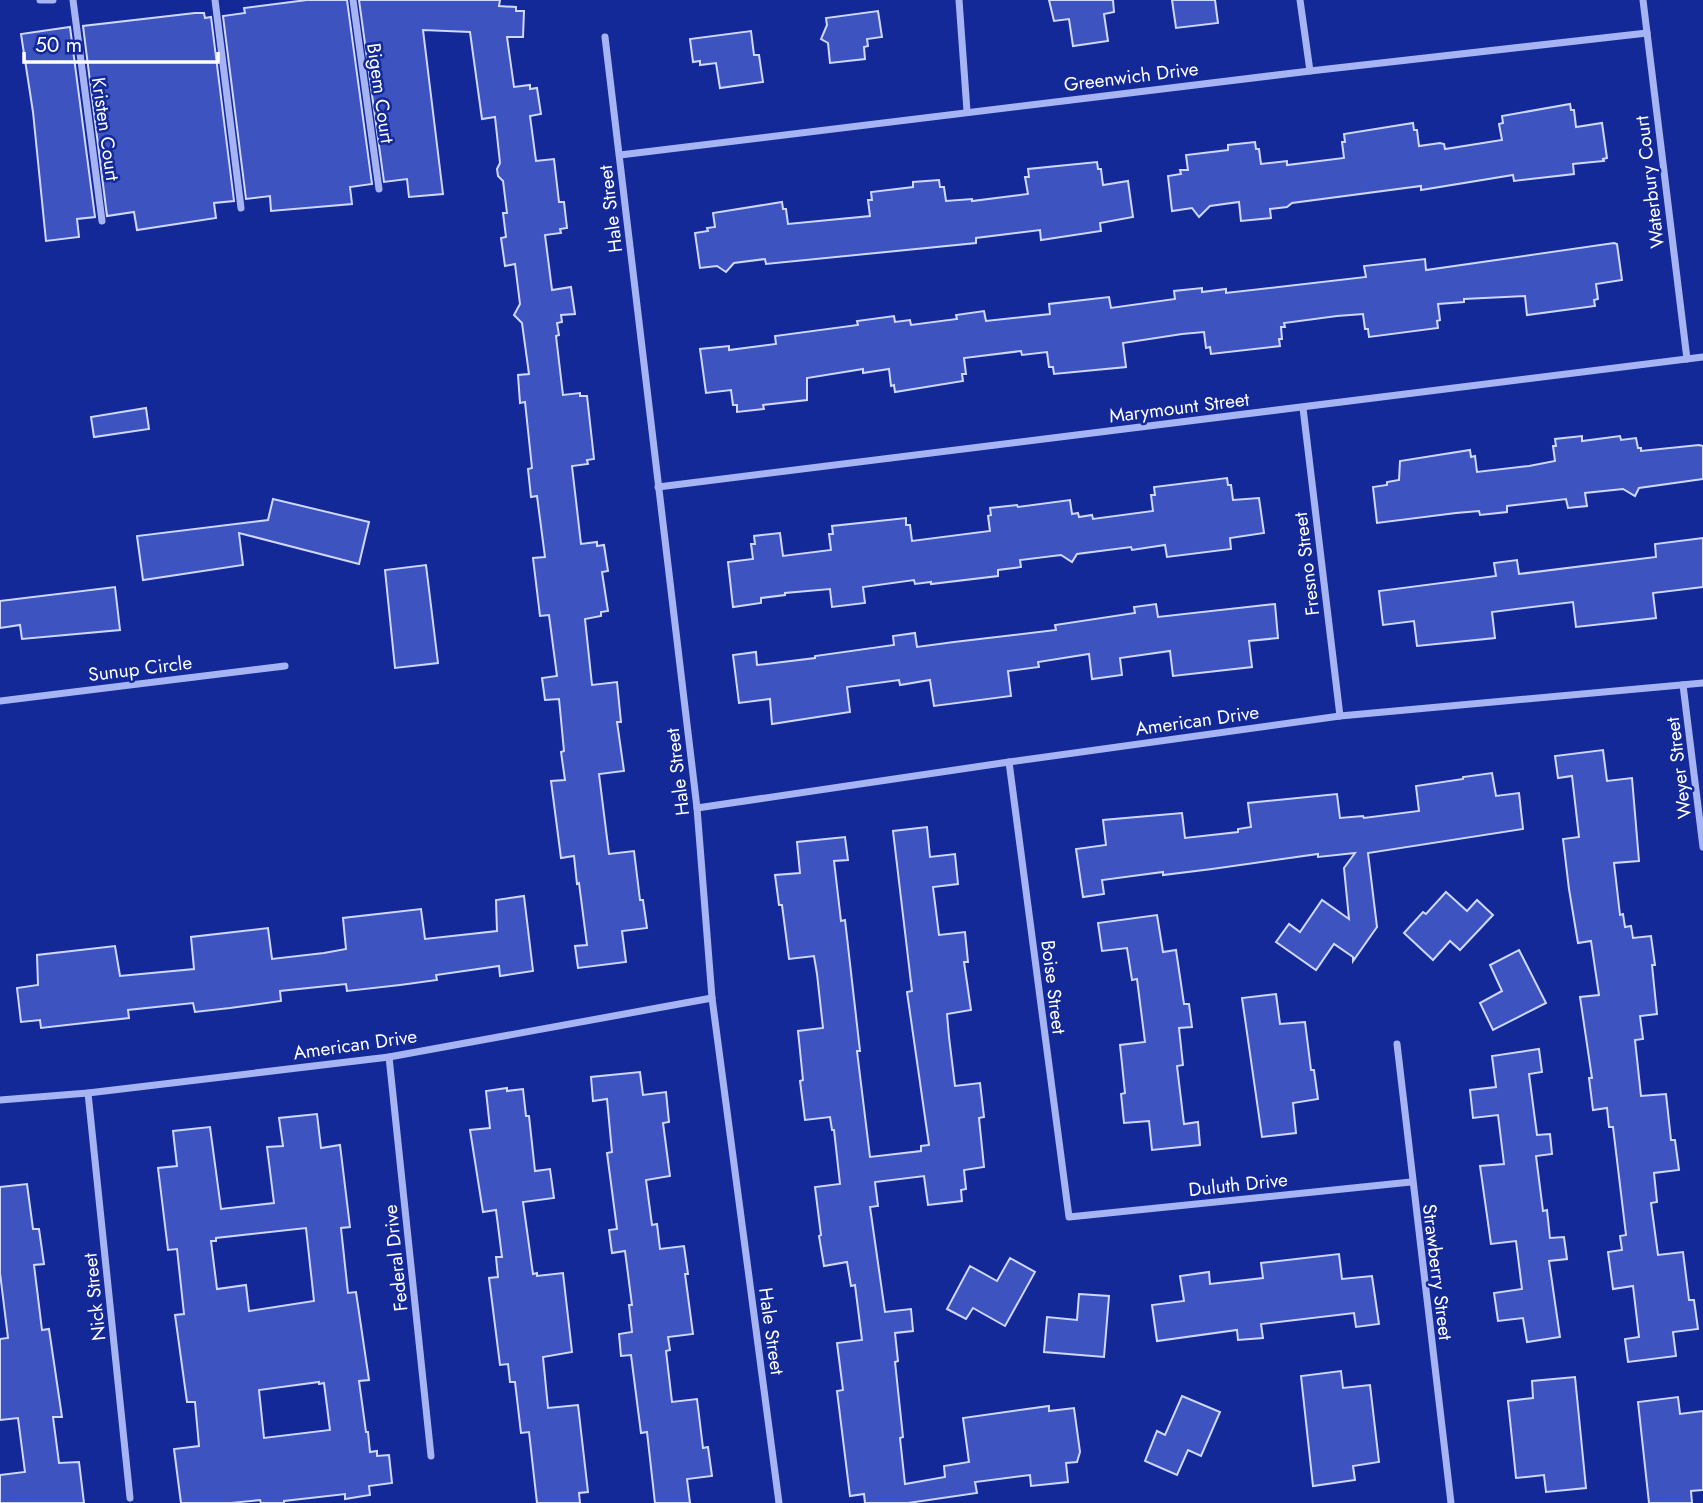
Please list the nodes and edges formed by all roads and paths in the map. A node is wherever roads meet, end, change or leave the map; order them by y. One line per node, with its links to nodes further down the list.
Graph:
1 (40, 0): 2 (street)
2 (53, 0)
3 (73, 0): 16 (street, Kristen Court)
4 (215, 0): 15 (street)
5 (353, 0): 14 (street, Bigem Court)
6 (959, 0): 12 (street)
7 (1300, 0): 11 (street)
8 (1643, 0): 9 (street, Waterbury Court)
9 (1647, 33): 11 (street, Greenwich Drive); 18 (street, Waterbury Court)
10 (605, 37): 13 (street, Hale Street)
11 (1310, 71): 12 (street, Greenwich Drive)
12 (967, 111): 13 (street, Greenwich Drive)
13 (620, 155): 20 (street, Hale Street)
14 (379, 189)
15 (240, 208)
16 (102, 221)
17 (1703, 357): 18 (street, Marymount Street)
18 (1687, 359): 19 (street, Marymount Street)
19 (1303, 408): 20 (street, Marymount Street); 25 (street, Fresno Street)
20 (659, 487): 27 (street, Hale Street)
21 (285, 666): 24 (street, Sunup Circle)
22 (1703, 683): 23 (street, American Drive)
23 (1684, 685): 25 (street, American Drive); 28 (street, Weyer Street)
24 (0, 701)
25 (1340, 716): 26 (street, American Drive)
26 (1009, 762): 27 (street, American Drive); 35 (street, Boise Street)
27 (697, 808): 29 (street, Hale Street)
28 (1703, 848)
29 (712, 998): 31 (street, American Drive); 38 (street, Hale Street)
30 (1397, 1044): 34 (street, Strawberry Street)
31 (389, 1057): 32 (street, American Drive); 36 (street, Federal Drive)
32 (88, 1093): 33 (street, American Drive); 37 (street, Nick Street)
33 (0, 1100)
34 (1411, 1182): 35 (street, Duluth Drive); 39 (street, Strawberry Street)
35 (1069, 1217)
36 (431, 1456)
37 (130, 1498)
38 (779, 1503)
39 (1451, 1503)

